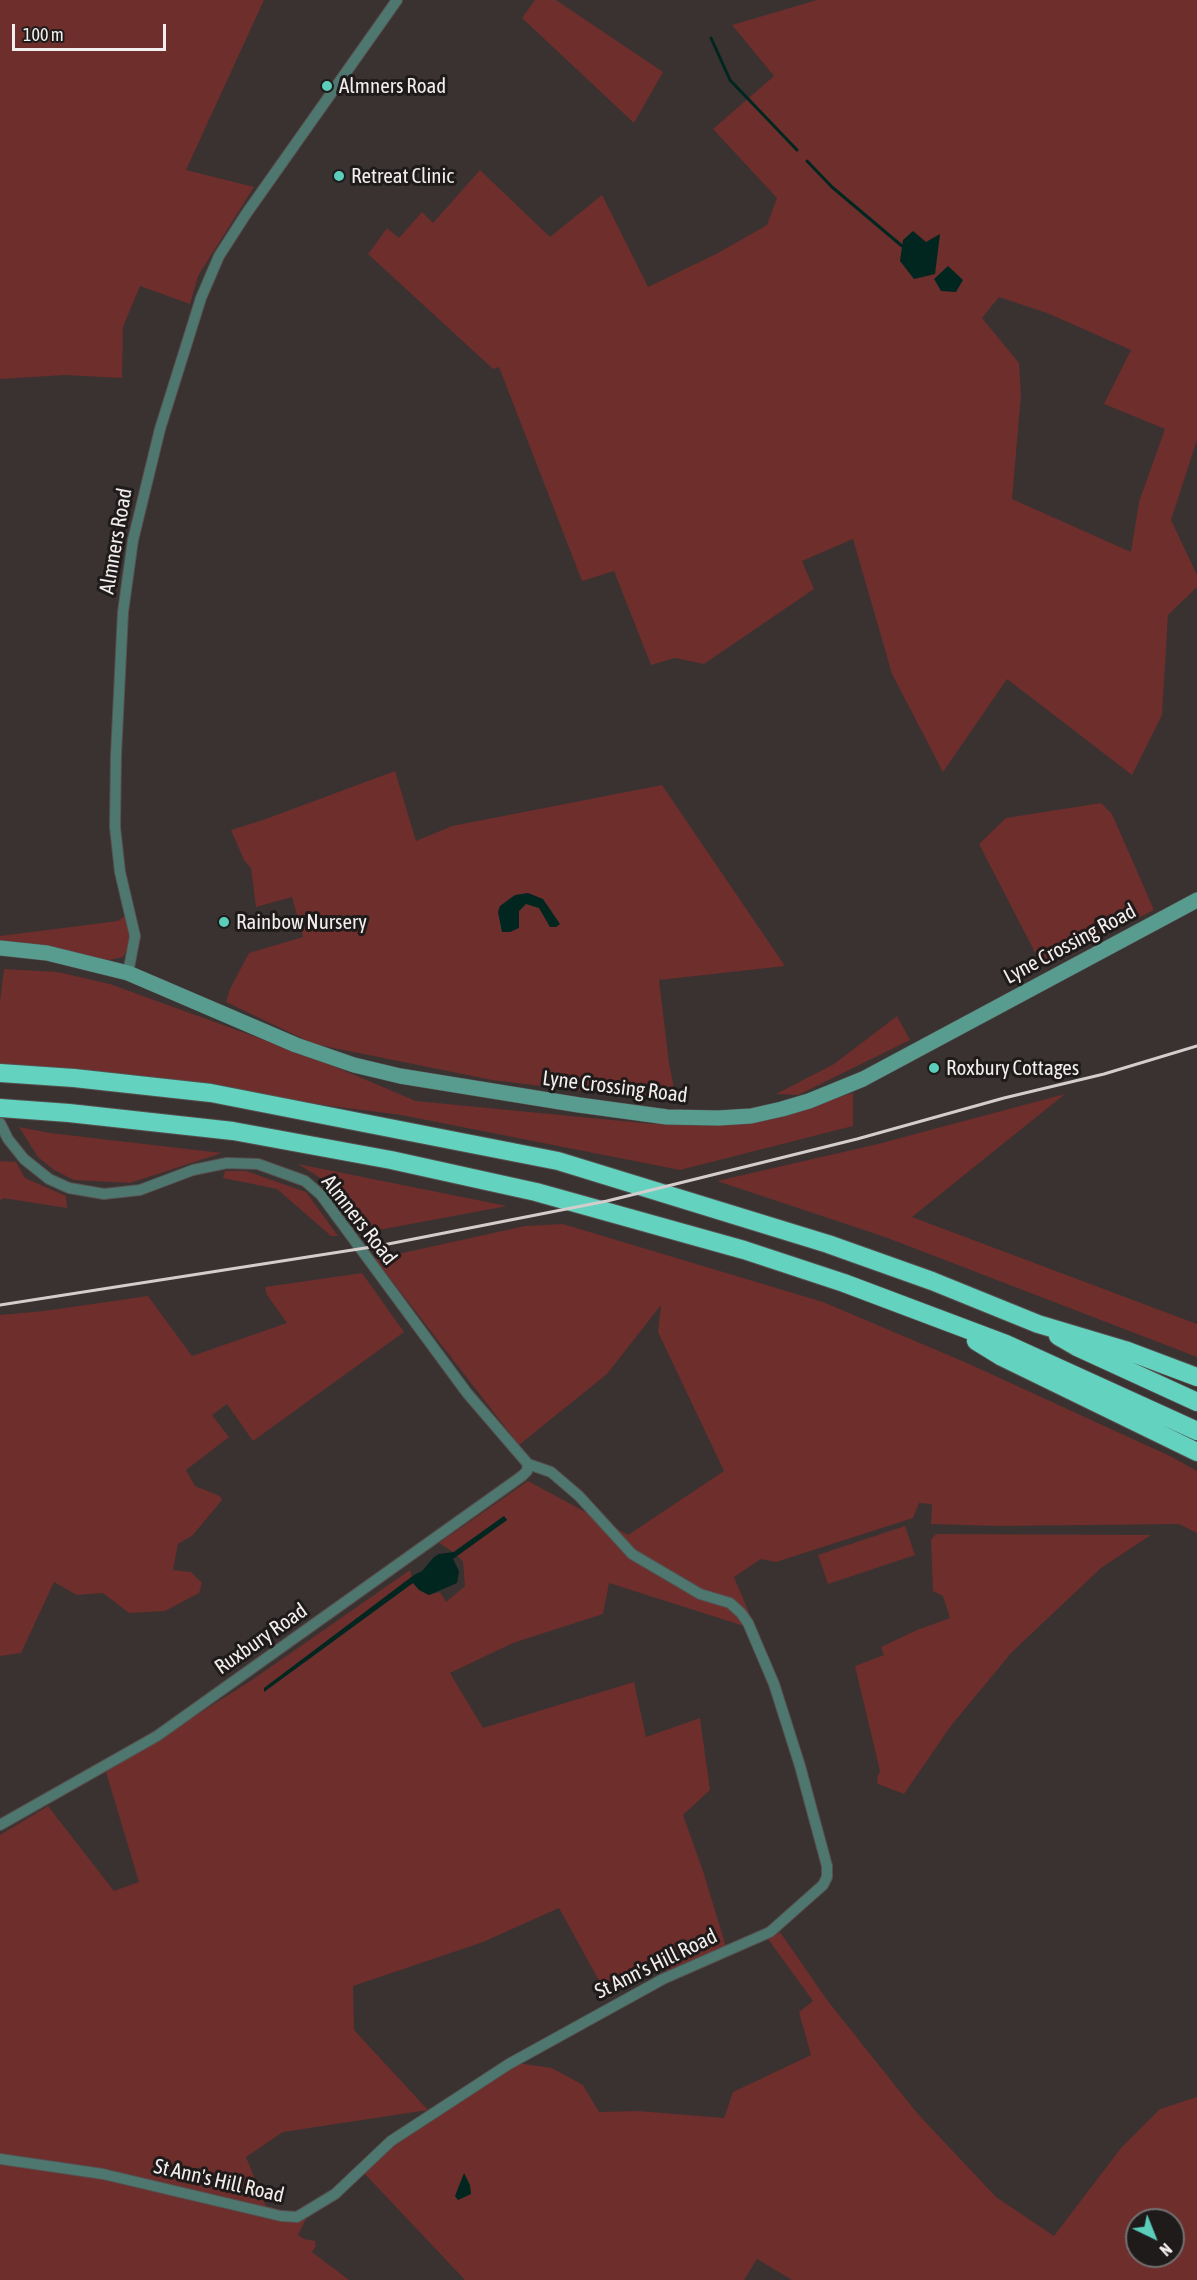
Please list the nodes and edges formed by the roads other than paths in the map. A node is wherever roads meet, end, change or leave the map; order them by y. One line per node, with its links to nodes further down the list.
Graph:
1 (397, 0): 4 (street, Almners Road)
2 (1197, 900): 4 (street, Lyne Crossing Road)
3 (0, 948): 4 (street, Lyne Crossing Road)
4 (128, 973)
5 (0, 1073): 9 (highway)
6 (0, 1108): 8 (highway)
7 (1, 1126): 14 (street, Almners Road)
8 (944, 1322): 12 (highway); 13 (highway)
9 (1038, 1324): 10 (highway); 11 (highway)
10 (1197, 1377)
11 (1197, 1402)
12 (1197, 1431)
13 (1197, 1452)
14 (528, 1464): 15 (street, Ruxbury Road); 16 (street, St Ann's Hill Road)
15 (0, 1825)
16 (0, 2159)

